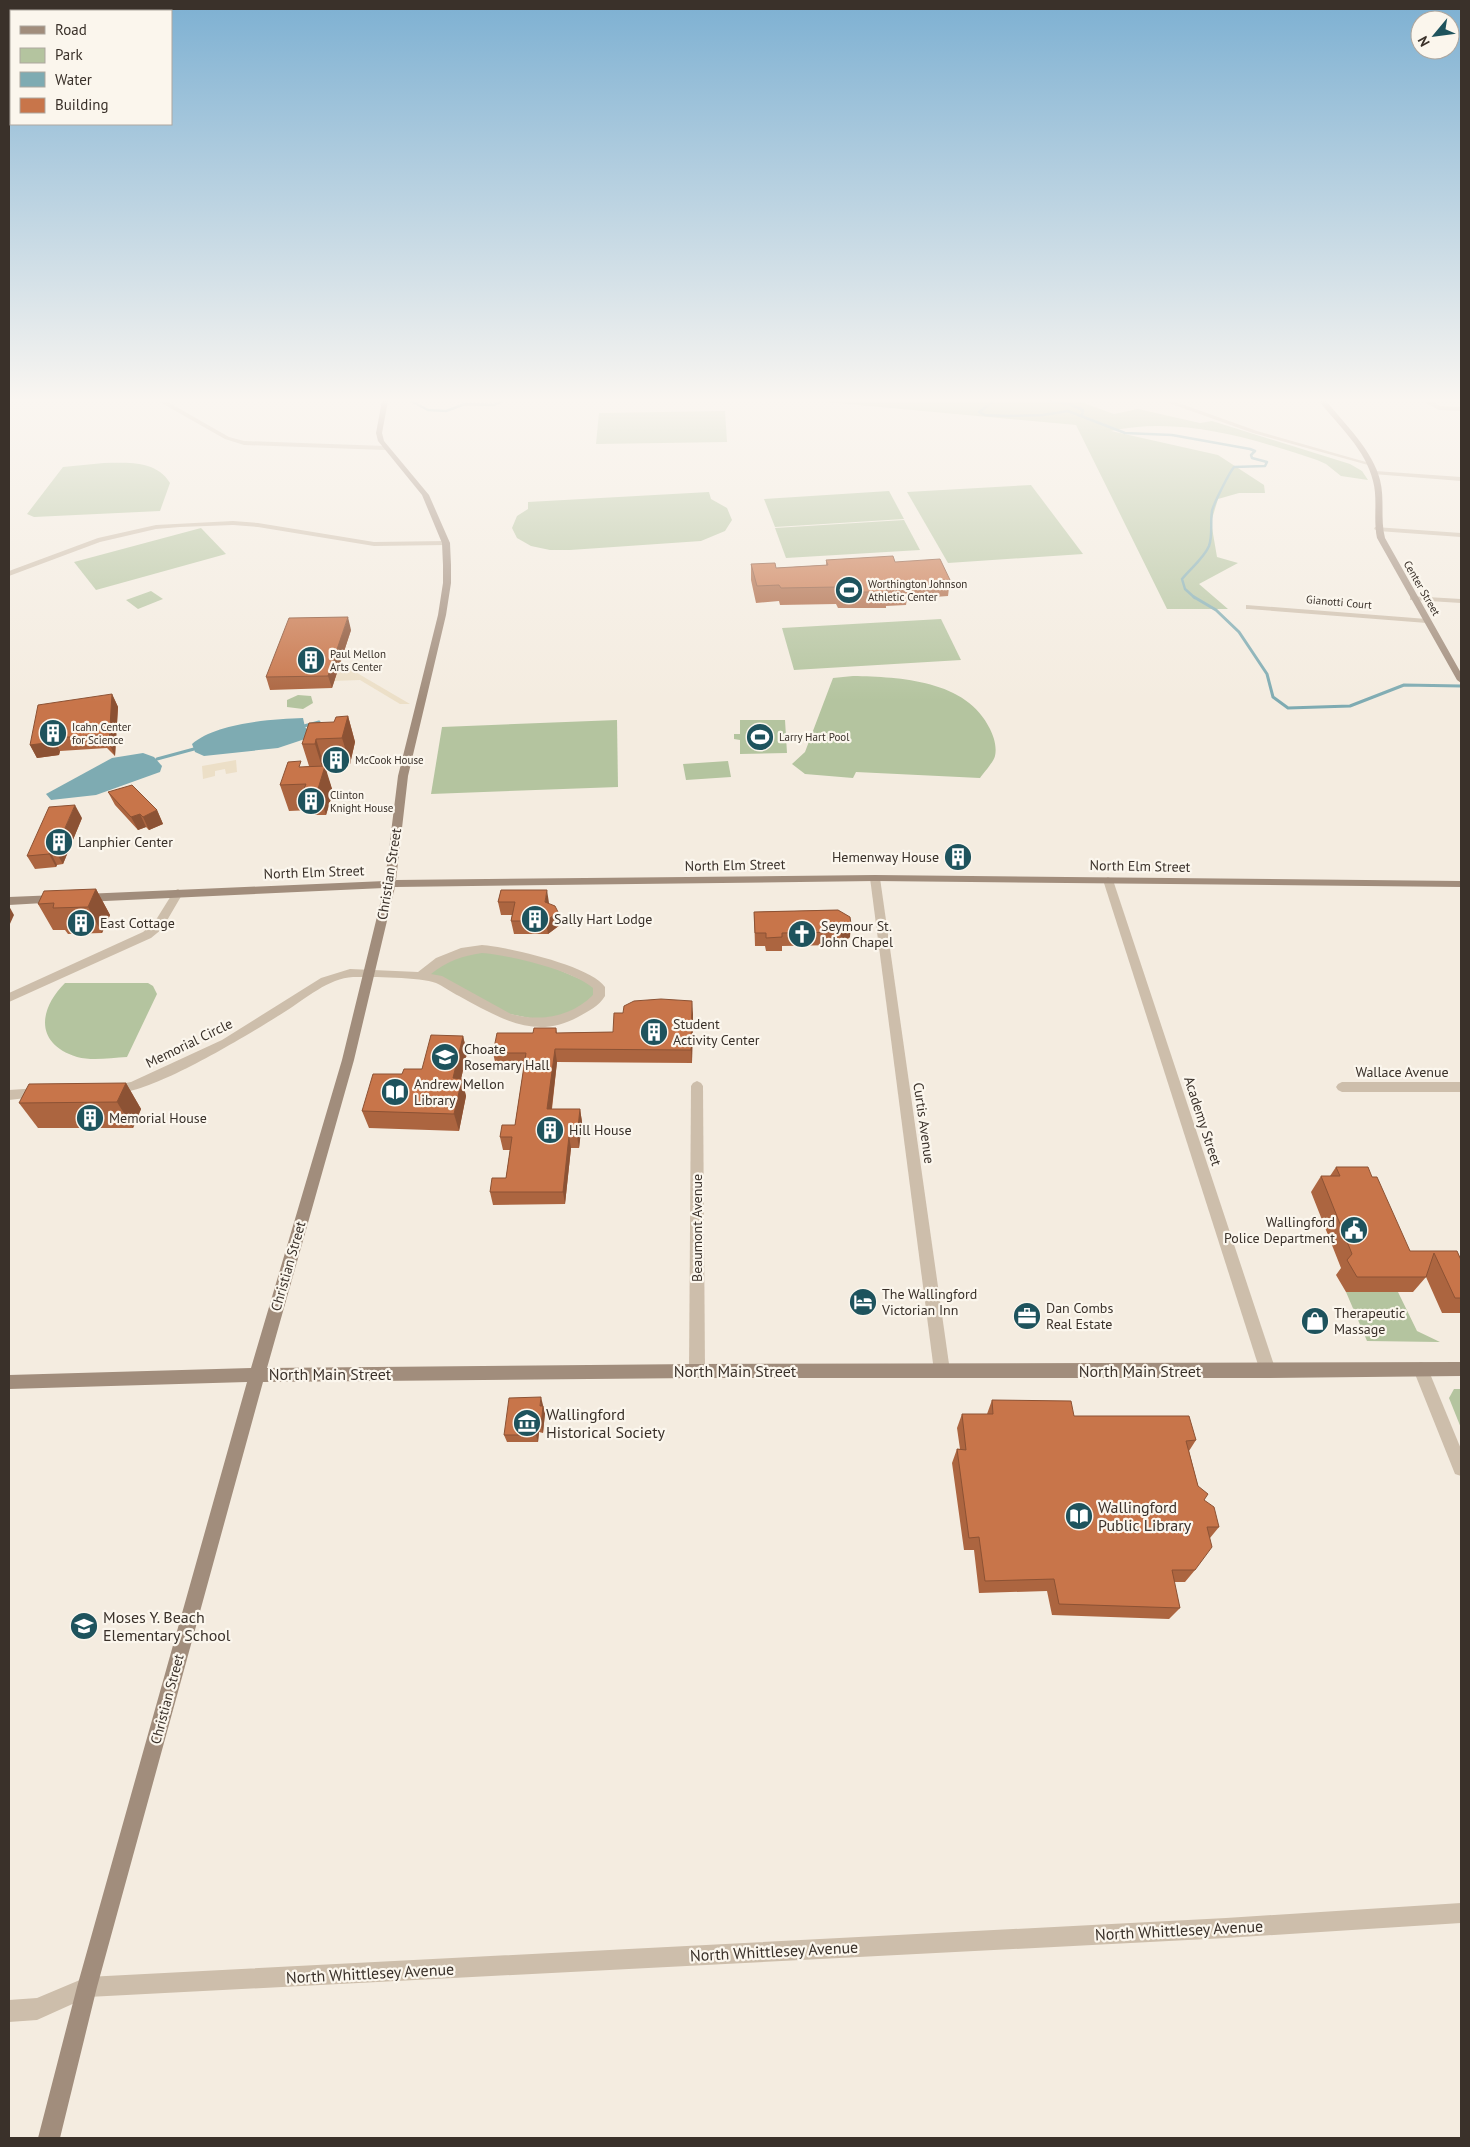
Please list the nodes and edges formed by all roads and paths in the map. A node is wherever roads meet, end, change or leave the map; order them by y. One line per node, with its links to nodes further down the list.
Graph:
1 (428, 501): 5 (main road, Christian Street)
2 (1378, 501): 3 (main road, Center Street)
3 (1378, 529): 4 (street); 7 (main road, Center Street)
4 (1461, 535)
5 (446, 543): 6 (street); 14 (main road, Christian Street)
6 (9, 574)
7 (1413, 598): 8 (street); 10 (main road, Center Street)
8 (1461, 601)
9 (1249, 607): 10 (street, Gianotti Court)
10 (1427, 621): 11 (main road, Center Street)
11 (1461, 679)
12 (875, 878): 13 (main road, North Elm Street); 14 (main road, North Elm Street); 30 (street, Curtis Avenue)
13 (1108, 880): 15 (main road, North Elm Street); 31 (street, Academy Street)
14 (390, 884): 16 (main road, North Elm Street); 18 (main road, Christian Street)
15 (1461, 884)
16 (178, 893): 17 (main road, North Elm Street); 20 (street)
17 (9, 901)
18 (368, 973): 19 (street, Memorial Circle); 24 (street, Memorial Circle); 32 (main road, Christian Street)
19 (420, 976): 19 (street, Memorial Circle)
20 (9, 998)
21 (697, 1086): 29 (street, Beaumont Avenue)
22 (1342, 1087): 23 (street, Wallace Avenue)
23 (1461, 1087)
24 (104, 1089)
25 (56, 1092): 26 (street)
26 (9, 1095)
27 (1461, 1368): 28 (main road, North Main Street)
28 (1421, 1369): 31 (main road, North Main Street); 34 (street)
29 (697, 1371): 30 (main road, North Main Street); 32 (main road, North Main Street)
30 (942, 1371): 31 (main road, North Main Street)
31 (1268, 1371)
32 (257, 1375): 33 (main road, North Main Street); 36 (main road, Christian Street)
33 (9, 1382)
34 (1461, 1468)
35 (1461, 1913): 36 (street, North Whittlesey Avenue)
36 (87, 1987): 37 (street); 38 (main road, Christian Street)
37 (9, 2011)
38 (49, 2138)

